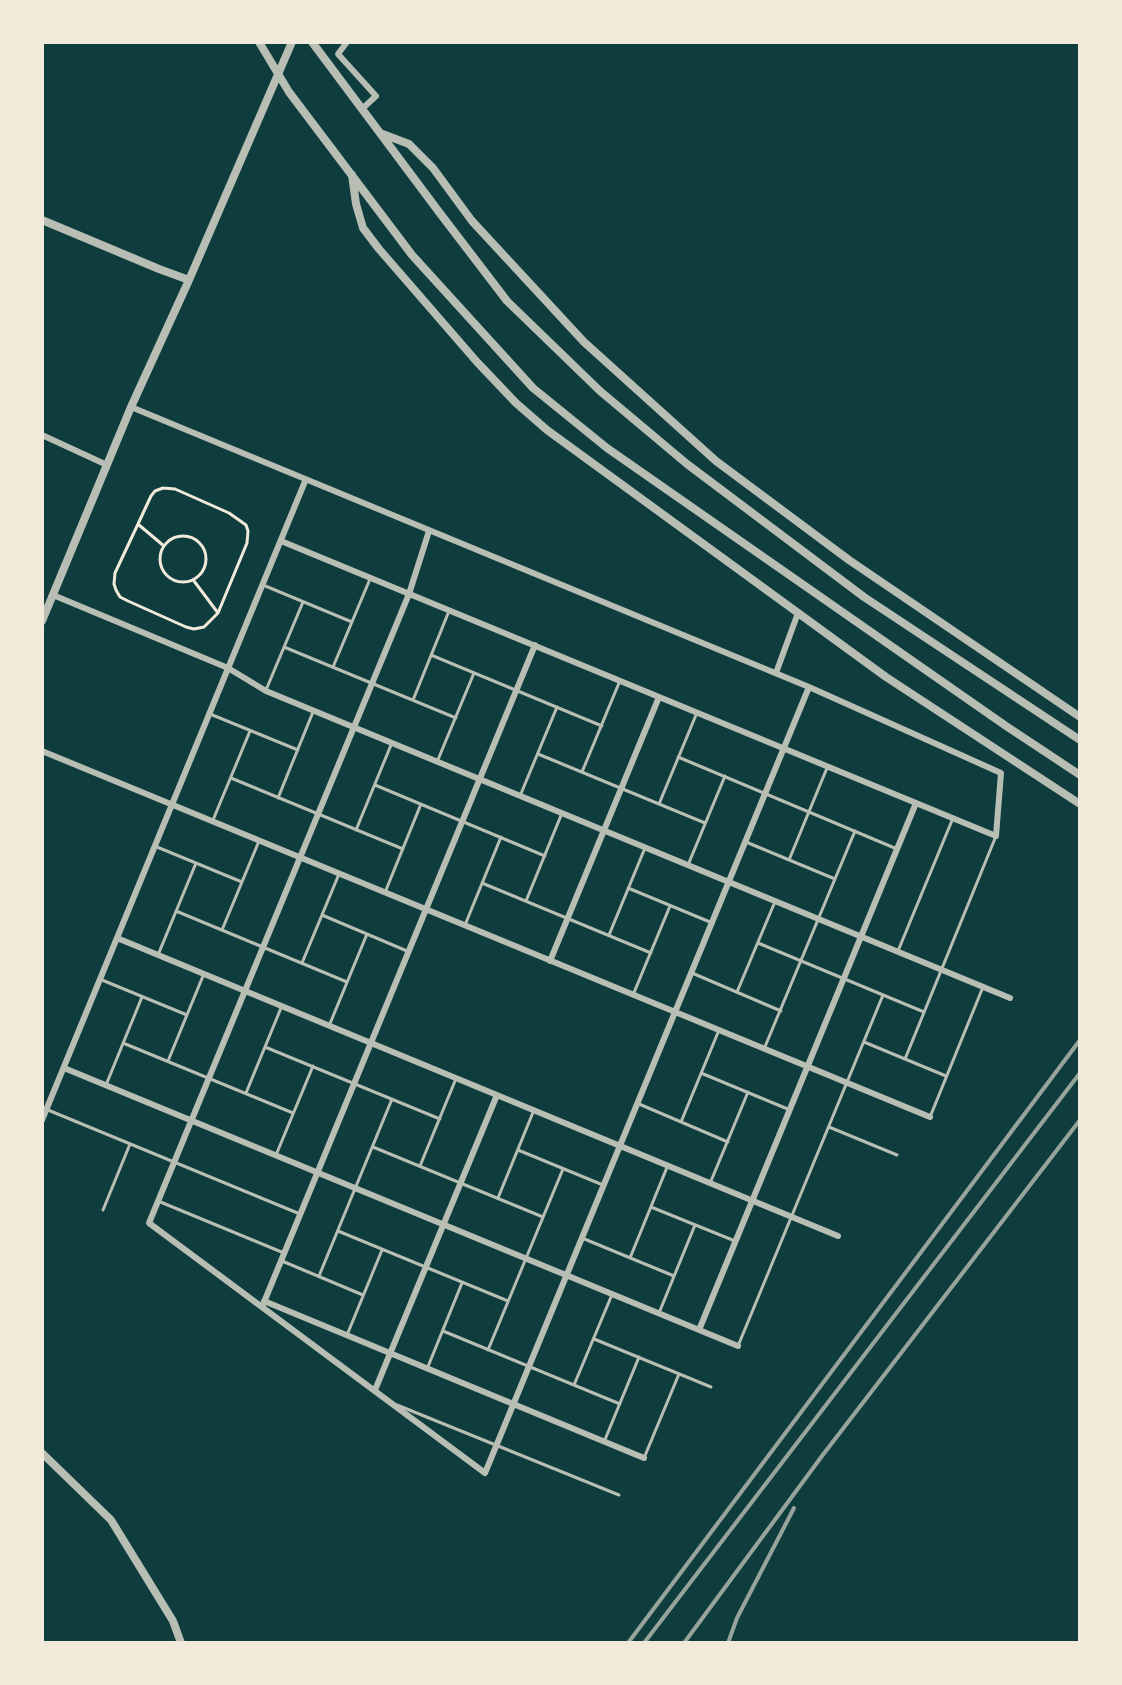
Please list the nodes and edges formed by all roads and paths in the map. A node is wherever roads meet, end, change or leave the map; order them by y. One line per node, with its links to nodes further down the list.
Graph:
1 (259, 42): 5 (street)
2 (292, 42): 5 (street)
3 (312, 42): 6 (street)
4 (347, 42): 6 (street)
5 (278, 71): 8 (street); 10 (street)
6 (362, 109): 7 (street)
7 (379, 133): 48 (street); 53 (street)
8 (352, 174): 27 (street); 63 (street)
9 (42, 220): 10 (street)
10 (189, 280): 11 (street)
11 (131, 407): 13 (street); 14 (street)
12 (42, 435): 13 (street)
13 (107, 465): 23 (street)
14 (306, 479): 16 (street); 17 (street)
15 (138, 524): 18 (path); 26 (path); 26 (path)
16 (429, 531): 22 (street); 36 (street)
17 (281, 541): 19 (street); 21 (street)
18 (164, 546): 20 (path); 20 (path)
19 (370, 578): 22 (street); 29 (lane)
20 (193, 580): 26 (path)
21 (263, 585): 24 (lane); 34 (street)
22 (409, 594): 25 (street); 38 (street)
23 (53, 595): 28 (street); 34 (street)
24 (303, 602): 29 (lane); 31 (lane)
25 (450, 610): 30 (street); 32 (lane)
26 (218, 613)
27 (798, 613): 36 (street); 75 (street)
28 (42, 621)
29 (352, 622): 33 (lane)
30 (535, 645): 37 (street); 40 (street)
31 (284, 647): 33 (lane); 41 (lane)
32 (431, 655): 35 (lane); 43 (lane)
33 (333, 667): 38 (lane)
34 (228, 668): 41 (street); 47 (street)
35 (474, 673): 40 (lane); 49 (lane)
36 (776, 673): 39 (street)
37 (620, 681): 42 (street); 50 (lane)
38 (372, 684): 43 (lane); 51 (street)
39 (809, 687): 55 (street); 87 (street)
40 (516, 690): 44 (lane); 66 (street)
41 (266, 691): 45 (street)
42 (659, 697): 46 (street); 68 (street)
43 (413, 700): 49 (lane)
44 (557, 707): 50 (lane); 58 (lane)
45 (314, 711): 51 (street); 56 (lane)
46 (697, 712): 55 (street); 59 (lane)
47 (210, 714): 52 (lane); 76 (street)
48 (1080, 717)
49 (456, 718): 60 (lane)
50 (602, 726): 62 (lane)
51 (354, 727): 54 (street); 79 (street)
52 (250, 731): 56 (lane); 65 (lane)
53 (1080, 740)
54 (392, 743): 60 (street); 67 (lane)
55 (784, 748): 61 (street); 69 (street)
56 (298, 750): 71 (lane)
57 (42, 751): 76 (street)
58 (538, 754): 62 (lane); 70 (lane)
59 (678, 757): 64 (lane); 74 (lane)
60 (437, 762): 66 (street)
61 (828, 766): 72 (street); 77 (lane)
62 (582, 772): 68 (lane)
63 (1080, 775)
64 (725, 776): 69 (lane); 83 (lane)
65 (231, 778): 71 (lane); 81 (lane)
66 (479, 779): 70 (street); 82 (street)
67 (375, 785): 73 (lane); 84 (lane)
68 (622, 788): 74 (lane); 85 (street)
69 (766, 793): 77 (lane); 90 (street)
70 (520, 796): 78 (street)
71 (278, 798): 79 (lane)
72 (916, 803): 80 (street); 94 (street)
73 (421, 804): 82 (lane); 93 (lane)
74 (659, 804): 83 (lane)
75 (1080, 804)
76 (172, 805): 81 (street); 91 (street)
77 (809, 812): 86 (lane); 97 (lane)
78 (562, 813): 85 (street); 95 (lane)
79 (319, 814): 84 (lane); 96 (street)
80 (953, 818): 87 (street); 125 (lane)
81 (213, 821): 89 (street)
82 (462, 821): 88 (lane); 110 (street)
83 (705, 823): 99 (lane)
84 (356, 830): 93 (lane)
85 (604, 831): 92 (street); 113 (street)
86 (855, 831): 94 (lane); 101 (lane)
87 (996, 836): 131 (lane)
88 (501, 837): 95 (lane); 104 (lane)
89 (259, 841): 96 (street); 102 (lane)
90 (746, 842): 97 (lane); 103 (street)
91 (155, 846): 98 (lane); 121 (street)
92 (645, 848): 99 (street); 105 (lane)
93 (403, 849): 106 (lane)
94 (897, 849): 120 (street)
95 (545, 856): 107 (lane)
96 (300, 858): 100 (street); 123 (street)
97 (789, 860): 101 (lane)
98 (196, 863): 102 (lane); 111 (lane)
99 (688, 865): 103 (street)
100 (339, 874): 106 (street); 112 (lane)
101 (835, 879): 114 (lane)
102 (242, 882): 117 (lane)
103 (729, 882): 108 (street); 115 (street)
104 (482, 883): 107 (lane); 116 (lane)
105 (628, 888): 109 (lane); 119 (lane)
106 (385, 892): 110 (street)
107 (526, 901): 113 (lane)
108 (775, 901): 114 (street); 122 (lane)
109 (670, 906): 115 (lane); 126 (lane)
110 (426, 909): 116 (street); 124 (street)
111 (176, 911): 117 (lane); 127 (lane)
112 (322, 915): 118 (lane); 130 (lane)
113 (568, 918): 119 (lane); 128 (street)
114 (819, 919): 120 (street); 129 (lane)
115 (713, 923): 132 (street)
116 (465, 925): 128 (street)
117 (222, 930): 123 (lane)
118 (367, 934): 124 (lane); 136 (lane)
119 (609, 935): 126 (lane)
120 (861, 937): 125 (street); 134 (street)
121 (117, 938): 127 (street); 135 (street)
122 (758, 943): 129 (lane); 139 (lane)
123 (263, 947): 130 (lane); 138 (street)
124 (408, 951): 153 (street)
125 (898, 952): 131 (street)
126 (651, 953): 140 (lane)
127 (158, 955): 133 (street)
128 (550, 961): 140 (street)
129 (801, 961): 134 (lane); 145 (lane)
130 (302, 963): 136 (lane)
131 (941, 970): 137 (street); 147 (lane)
132 (692, 973): 139 (lane); 146 (street)
133 (204, 974): 138 (street); 148 (lane)
134 (844, 979): 141 (lane); 159 (street)
135 (100, 980): 142 (lane); 160 (street)
136 (347, 982): 149 (lane)
137 (983, 987): 143 (street); 162 (lane)
138 (245, 991): 144 (street); 163 (street)
139 (737, 992): 145 (lane)
140 (633, 995): 146 (street)
141 (883, 995): 147 (lane); 151 (lane)
142 (142, 997): 148 (lane); 152 (lane)
143 (1010, 998)
144 (282, 1006): 149 (street); 154 (lane)
145 (781, 1011): 155 (lane)
146 (676, 1012): 150 (street); 172 (street)
147 (924, 1012): 156 (lane)
148 (187, 1015): 157 (lane)
149 (329, 1026): 153 (street)
150 (719, 1030): 155 (street); 161 (lane)
151 (864, 1042): 156 (lane); 166 (lane)
152 (123, 1043): 157 (lane); 167 (lane)
153 (371, 1043): 164 (street); 165 (street)
154 (265, 1047): 158 (lane); 169 (lane)
155 (764, 1049): 159 (street)
156 (905, 1059): 162 (lane)
157 (168, 1061): 163 (lane)
158 (313, 1066): 165 (lane); 176 (lane)
159 (807, 1067): 166 (street); 175 (street)
160 (64, 1068): 167 (street); 173 (street)
161 (701, 1073): 168 (lane); 181 (lane)
162 (947, 1076): 177 (lane)
163 (209, 1078): 169 (lane); 180 (street)
164 (456, 1078): 170 (street); 178 (lane)
165 (354, 1083): 171 (lane); 194 (street)
166 (847, 1083): 177 (street); 182 (lane)
167 (106, 1085): 180 (street)
168 (748, 1092): 175 (lane); 183 (lane)
169 (246, 1093): 176 (lane)
170 (497, 1095): 174 (street); 195 (street)
171 (392, 1099): 178 (lane); 186 (lane)
172 (638, 1104): 181 (lane); 185 (street)
173 (46, 1109): 179 (street); 184 (lane)
174 (534, 1110): 185 (street); 187 (lane)
175 (790, 1110): 200 (street)
176 (293, 1113): 188 (lane)
177 (930, 1117)
178 (440, 1119): 192 (lane)
179 (42, 1120)
180 (192, 1120): 188 (street); 190 (street)
181 (681, 1122): 183 (lane)
182 (829, 1127): 189 (lane); 205 (lane)
183 (728, 1142): 196 (lane)
184 (130, 1144): 190 (lane); 203 (lane)
185 (621, 1145): 191 (street); 197 (street)
186 (373, 1147): 192 (lane); 198 (lane)
187 (518, 1150): 193 (lane); 199 (lane)
188 (276, 1155): 194 (street)
189 (897, 1155)
190 (174, 1162): 201 (street); 204 (lane)
191 (668, 1165): 196 (street); 202 (lane)
192 (420, 1166): 195 (lane)
193 (563, 1169): 197 (lane); 206 (lane)
194 (317, 1172): 198 (street); 204 (street)
195 (460, 1183): 199 (lane); 207 (street)
196 (711, 1183): 200 (street)
197 (604, 1185): 211 (street)
198 (356, 1188): 207 (street); 209 (lane)
199 (498, 1198): 206 (lane)
200 (752, 1200): 205 (street); 212 (street)
201 (158, 1201): 214 (lane); 226 (street)
202 (651, 1207): 208 (lane); 216 (lane)
203 (103, 1210)
204 (300, 1214): 214 (street)
205 (792, 1216): 210 (street); 232 (lane)
206 (543, 1217): 215 (lane)
207 (443, 1224): 215 (street); 218 (street)
208 (695, 1225): 212 (lane); 221 (lane)
209 (338, 1231): 213 (lane); 220 (lane)
210 (838, 1236)
211 (582, 1238): 216 (lane); 219 (street)
212 (735, 1241): 228 (street)
213 (382, 1249): 218 (lane); 224 (lane)
214 (284, 1253): 217 (street)
215 (526, 1258): 219 (street); 225 (lane)
216 (630, 1258): 221 (lane)
217 (281, 1261): 220 (lane); 226 (street)
218 (425, 1267): 222 (lane); 234 (street)
219 (567, 1275): 223 (street); 236 (street)
220 (319, 1276): 224 (lane)
221 (674, 1276): 227 (lane)
222 (463, 1282): 225 (lane); 229 (lane)
223 (612, 1294): 227 (street); 231 (lane)
224 (363, 1295): 230 (lane)
225 (508, 1301): 233 (lane)
226 (263, 1304): 230 (street); 241 (street)
227 (659, 1313): 228 (street)
228 (699, 1330): 232 (street)
229 (443, 1331): 233 (lane); 237 (lane)
230 (347, 1335): 234 (street)
231 (594, 1339): 235 (lane); 239 (lane)
232 (738, 1346)
233 (488, 1350): 236 (lane)
234 (390, 1353): 237 (street); 241 (street)
235 (639, 1357): 238 (lane); 244 (lane)
236 (529, 1366): 239 (lane); 243 (street)
237 (427, 1369): 243 (street)
238 (679, 1374): 240 (lane); 248 (lane)
239 (574, 1385): 244 (lane)
240 (711, 1387)
241 (375, 1390): 242 (street)
242 (391, 1403): 246 (lane); 246 (street)
243 (514, 1404): 245 (street); 246 (street)
244 (620, 1404): 245 (lane)
245 (604, 1442): 248 (street)
246 (497, 1445): 249 (lane)
247 (42, 1453): 250 (street)
248 (644, 1458)
249 (619, 1495)
250 (181, 1643)

